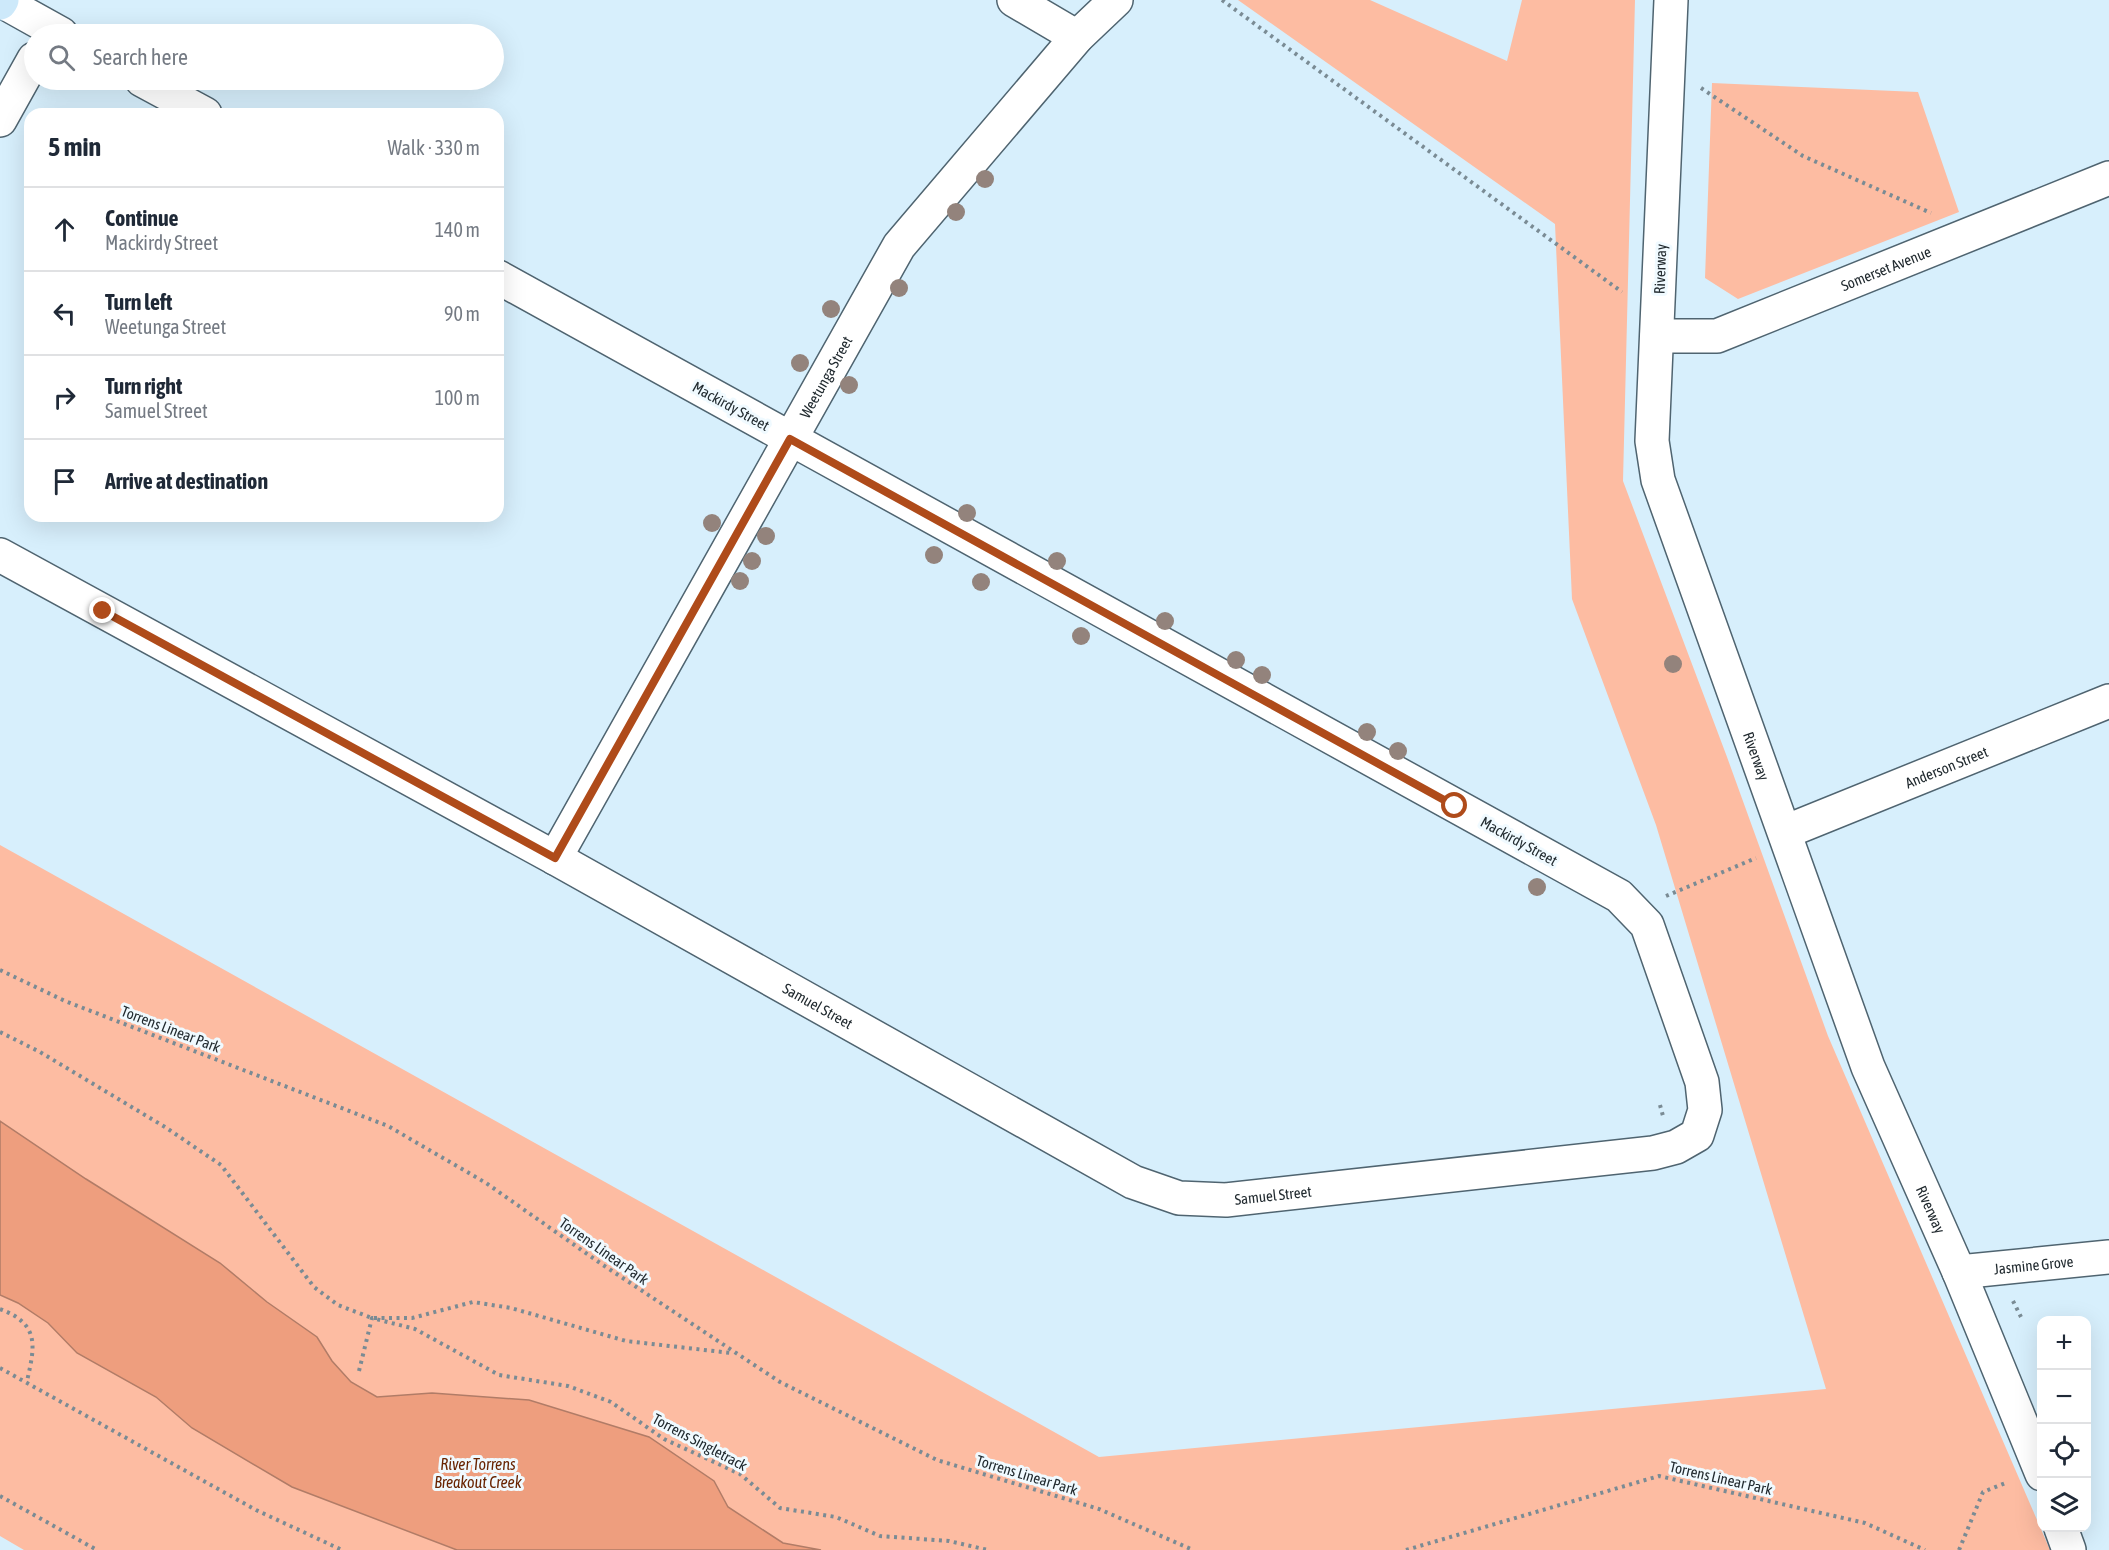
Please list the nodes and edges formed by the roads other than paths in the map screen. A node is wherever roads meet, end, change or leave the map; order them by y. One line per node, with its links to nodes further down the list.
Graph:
1 (1014, 0): 6 (street)
2 (1116, 0): 6 (street, Weetunga Street)
3 (1671, 0): 13 (street, Riverway)
4 (1, 1): 5 (street)
5 (39, 24)
6 (1077, 37): 14 (street, Weetunga Street)
7 (24, 76): 10 (street)
8 (161, 90): 9 (street)
9 (194, 108)
10 (0, 120)
11 (2109, 178): 13 (street, Somerset Avenue)
12 (504, 280): 14 (street, Mackirdy Street)
13 (1658, 322): 17 (street, Riverway)
14 (790, 439): 18 (street, Weetunga Street); 19 (street, Mackirdy Street)
15 (0, 555): 18 (street, Samuel Street)
16 (2109, 701): 17 (street, Anderson Street)
17 (1785, 832): 21 (street, Riverway)
18 (555, 858): 19 (street, Samuel Street)
19 (1697, 1135)
20 (2109, 1257): 21 (street, Jasmine Grove)
21 (1959, 1272): 22 (street, Riverway)
22 (2037, 1465)
23 (2063, 1532): 24 (street)
24 (2069, 1550)

